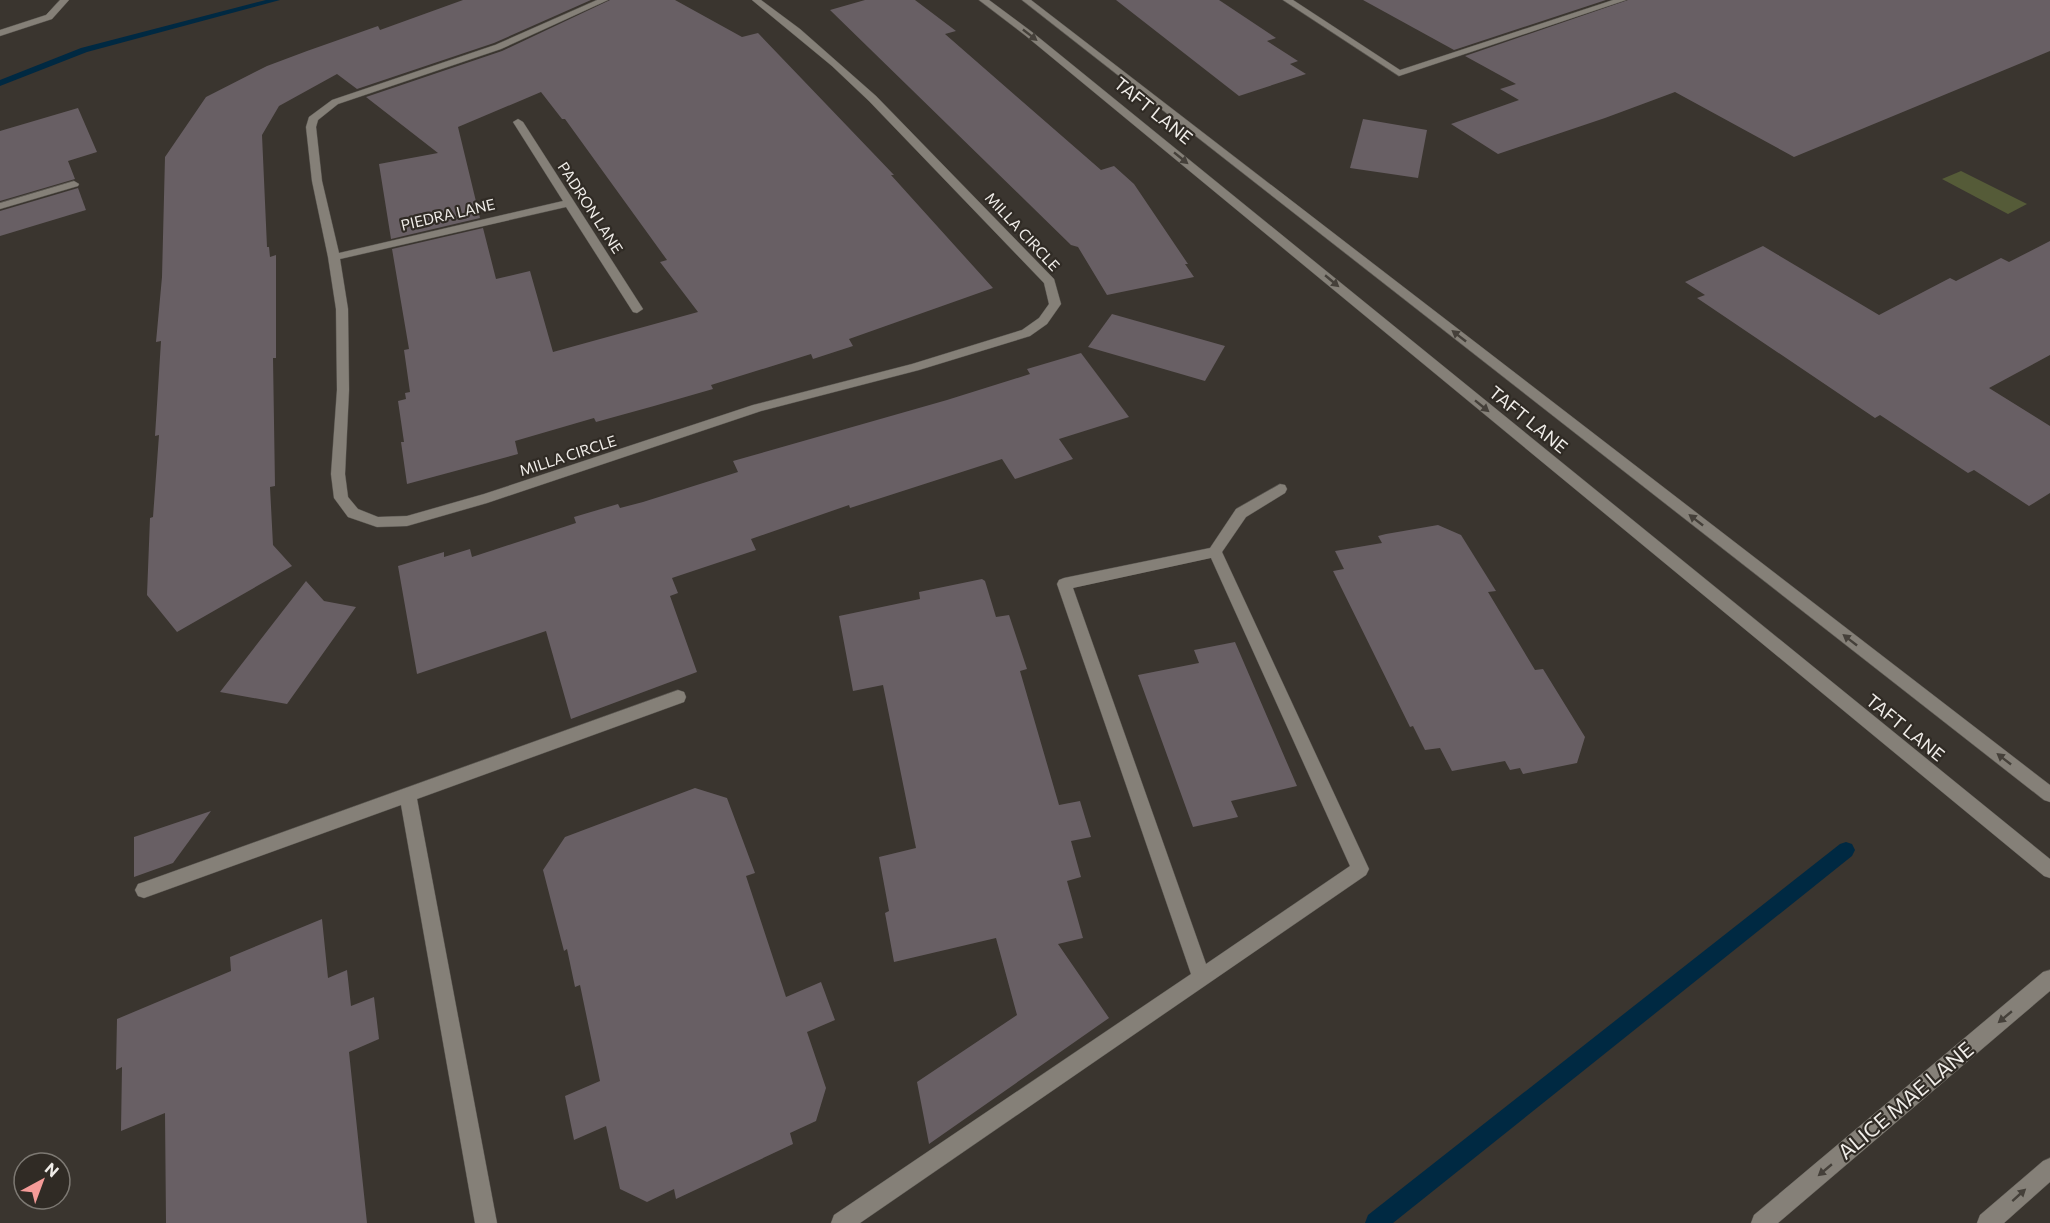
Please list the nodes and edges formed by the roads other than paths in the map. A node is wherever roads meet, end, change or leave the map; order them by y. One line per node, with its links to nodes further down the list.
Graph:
1 (65, 0): 8 (street)
2 (604, 0): 13 (street, MILLA CIRCLE)
3 (756, 0): 13 (street, MILLA CIRCLE)
4 (983, 0): 20 (street, TAFT LANE, one-way to 20)
5 (1026, 0): 19 (street, TAFT LANE, one-way to 5)
6 (1287, 0): 7 (street)
7 (1622, 0)
8 (0, 33)
9 (518, 122): 11 (street, PADRON LANE)
10 (74, 184): 12 (street)
11 (568, 203): 13 (street, PIEDRA LANE); 14 (street, PADRON LANE)
12 (0, 206)
13 (334, 257)
14 (637, 309)
15 (1280, 489): 16 (street)
16 (1215, 552): 22 (street); 22 (street)
17 (678, 697): 18 (street)
18 (408, 794): 21 (street); 25 (street)
19 (2050, 795)
20 (2050, 870)
21 (144, 890)
22 (1201, 977): 26 (street)
23 (2050, 979): 27 (street, ALICE MAE LANE, one-way to 27)
24 (2050, 1168): 28 (street, one-way to 24)
25 (486, 1223)
26 (842, 1223)
27 (1762, 1223)
28 (1988, 1223)

